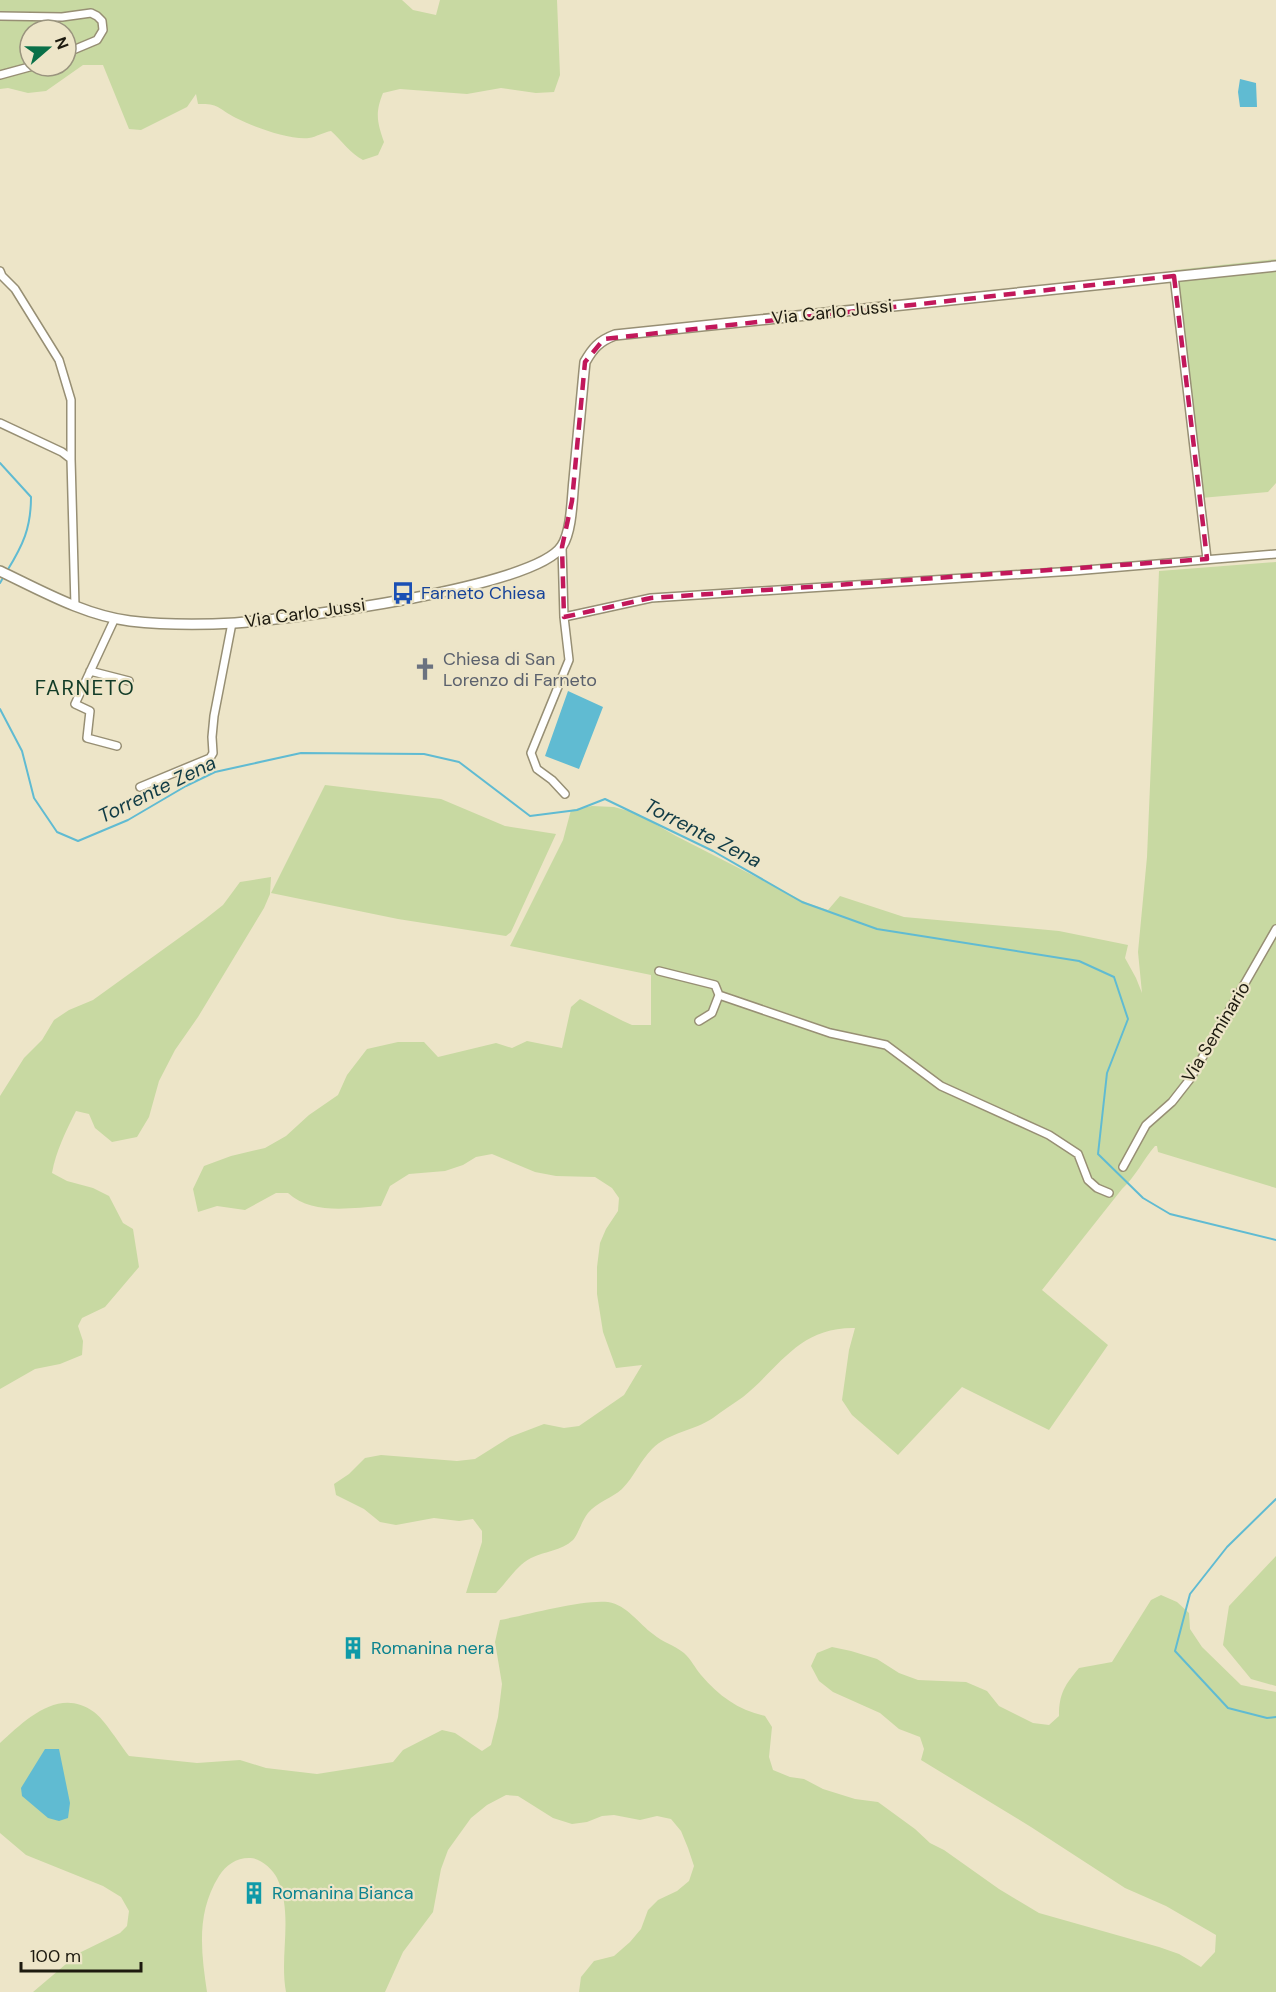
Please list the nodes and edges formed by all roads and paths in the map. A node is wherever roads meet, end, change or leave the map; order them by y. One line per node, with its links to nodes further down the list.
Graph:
1 (0, 16): 2 (street)
2 (78, 48)
3 (18, 70): 4 (street)
4 (0, 75)
5 (1276, 266): 7 (street, Via Carlo Jussi)
6 (0, 271): 9 (street)
7 (1174, 276): 10 (street, Via Carlo Jussi); 12 (street)
8 (0, 423): 9 (street)
9 (70, 459): 14 (street)
10 (562, 547): 15 (street, Via Carlo Jussi); 17 (street, Via Carlo Jussi)
11 (1276, 554): 12 (street)
12 (1207, 559): 15 (street)
13 (0, 571): 14 (street, Via Carlo Jussi)
14 (75, 606): 16 (street, Via Carlo Jussi)
15 (564, 617): 22 (street, Via Carlo Jussi)
16 (115, 618): 17 (street, Via Carlo Jussi); 18 (street)
17 (232, 623): 21 (street)
18 (90, 671): 19 (street); 20 (street)
19 (129, 681)
20 (117, 746)
21 (140, 787)
22 (565, 794)
23 (1276, 929): 27 (street, Via Seminario)
24 (659, 971): 25 (street)
25 (719, 995): 26 (street); 28 (street)
26 (699, 1021)
27 (1123, 1167)
28 (1109, 1193)

